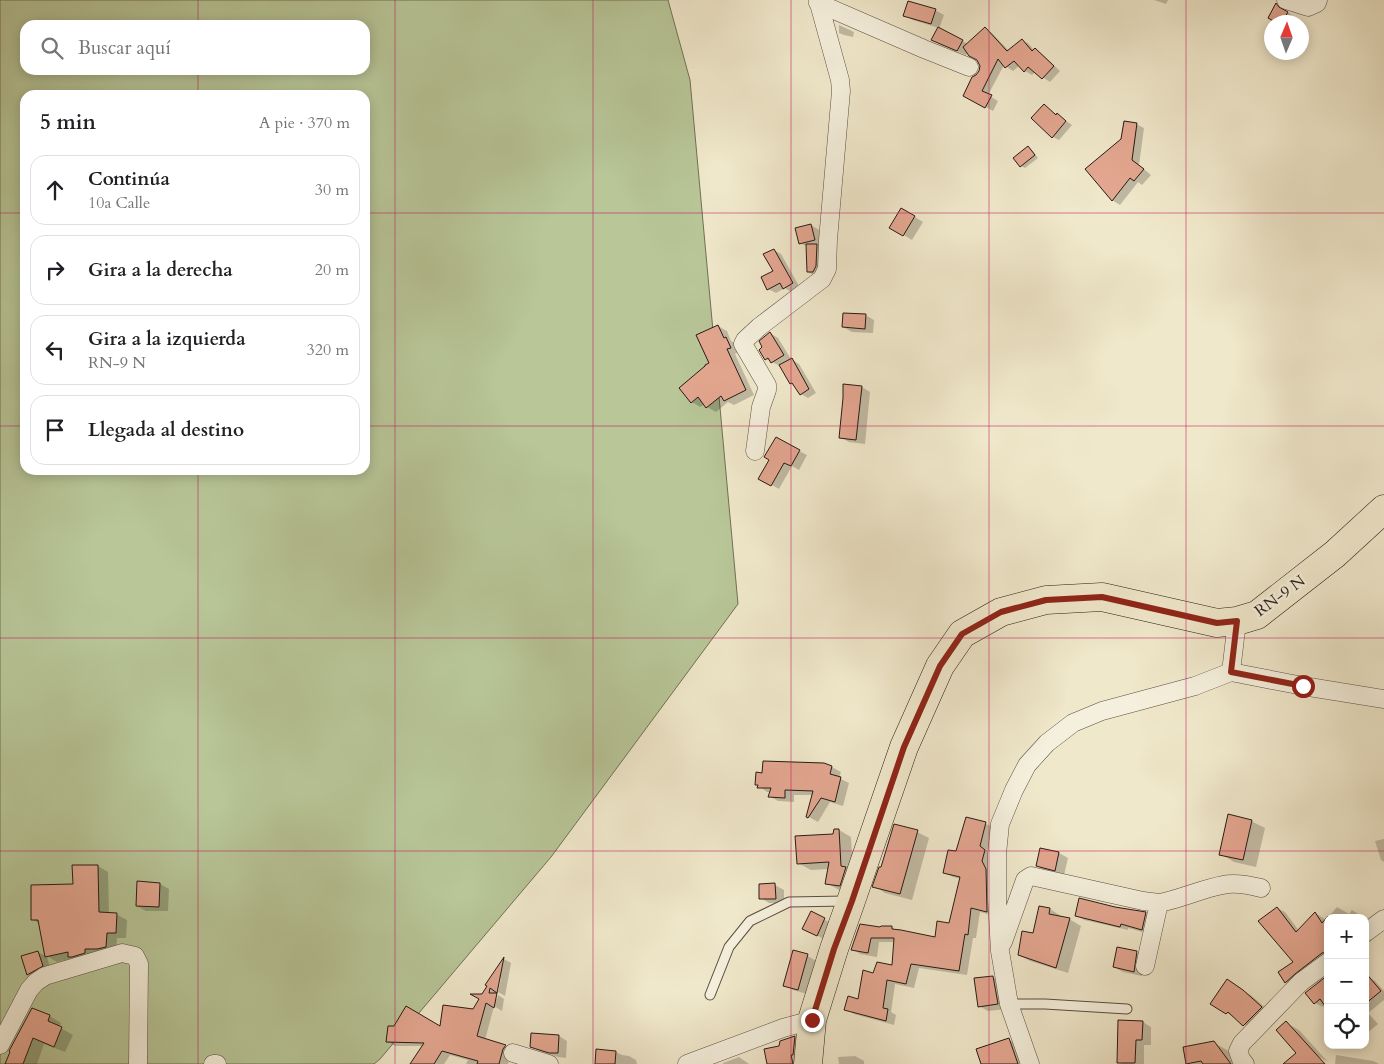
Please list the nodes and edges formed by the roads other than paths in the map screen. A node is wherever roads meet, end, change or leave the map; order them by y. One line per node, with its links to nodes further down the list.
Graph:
1 (1286, 0): 2 (street)
2 (1318, 0)
3 (818, 1): 4 (street); 5 (street)
4 (970, 67)
5 (755, 451)
6 (1384, 509): 7 (main road, RN-9 N)
7 (1237, 621): 8 (street); 11 (main road, RN-9 N)
8 (1231, 672): 9 (street); 15 (street)
9 (1384, 699)
10 (1261, 888): 12 (street)
11 (852, 901): 18 (lane); 21 (main road, RN-9 N)
12 (1159, 903): 15 (street); 17 (street)
13 (1384, 919): 14 (street)
14 (1369, 930)
15 (1000, 951): 19 (street)
16 (1324, 965): 29 (street)
17 (1146, 966)
18 (710, 995)
19 (1009, 1004): 20 (lane); 28 (street)
20 (1127, 1009)
21 (812, 1020): 26 (street); 27 (main road, RN-9 N)
22 (0, 1045): 24 (street)
23 (514, 1053): 25 (street)
24 (138, 1064)
25 (549, 1064)
26 (688, 1064)
27 (808, 1064)
28 (1030, 1064)
29 (1245, 1064)

